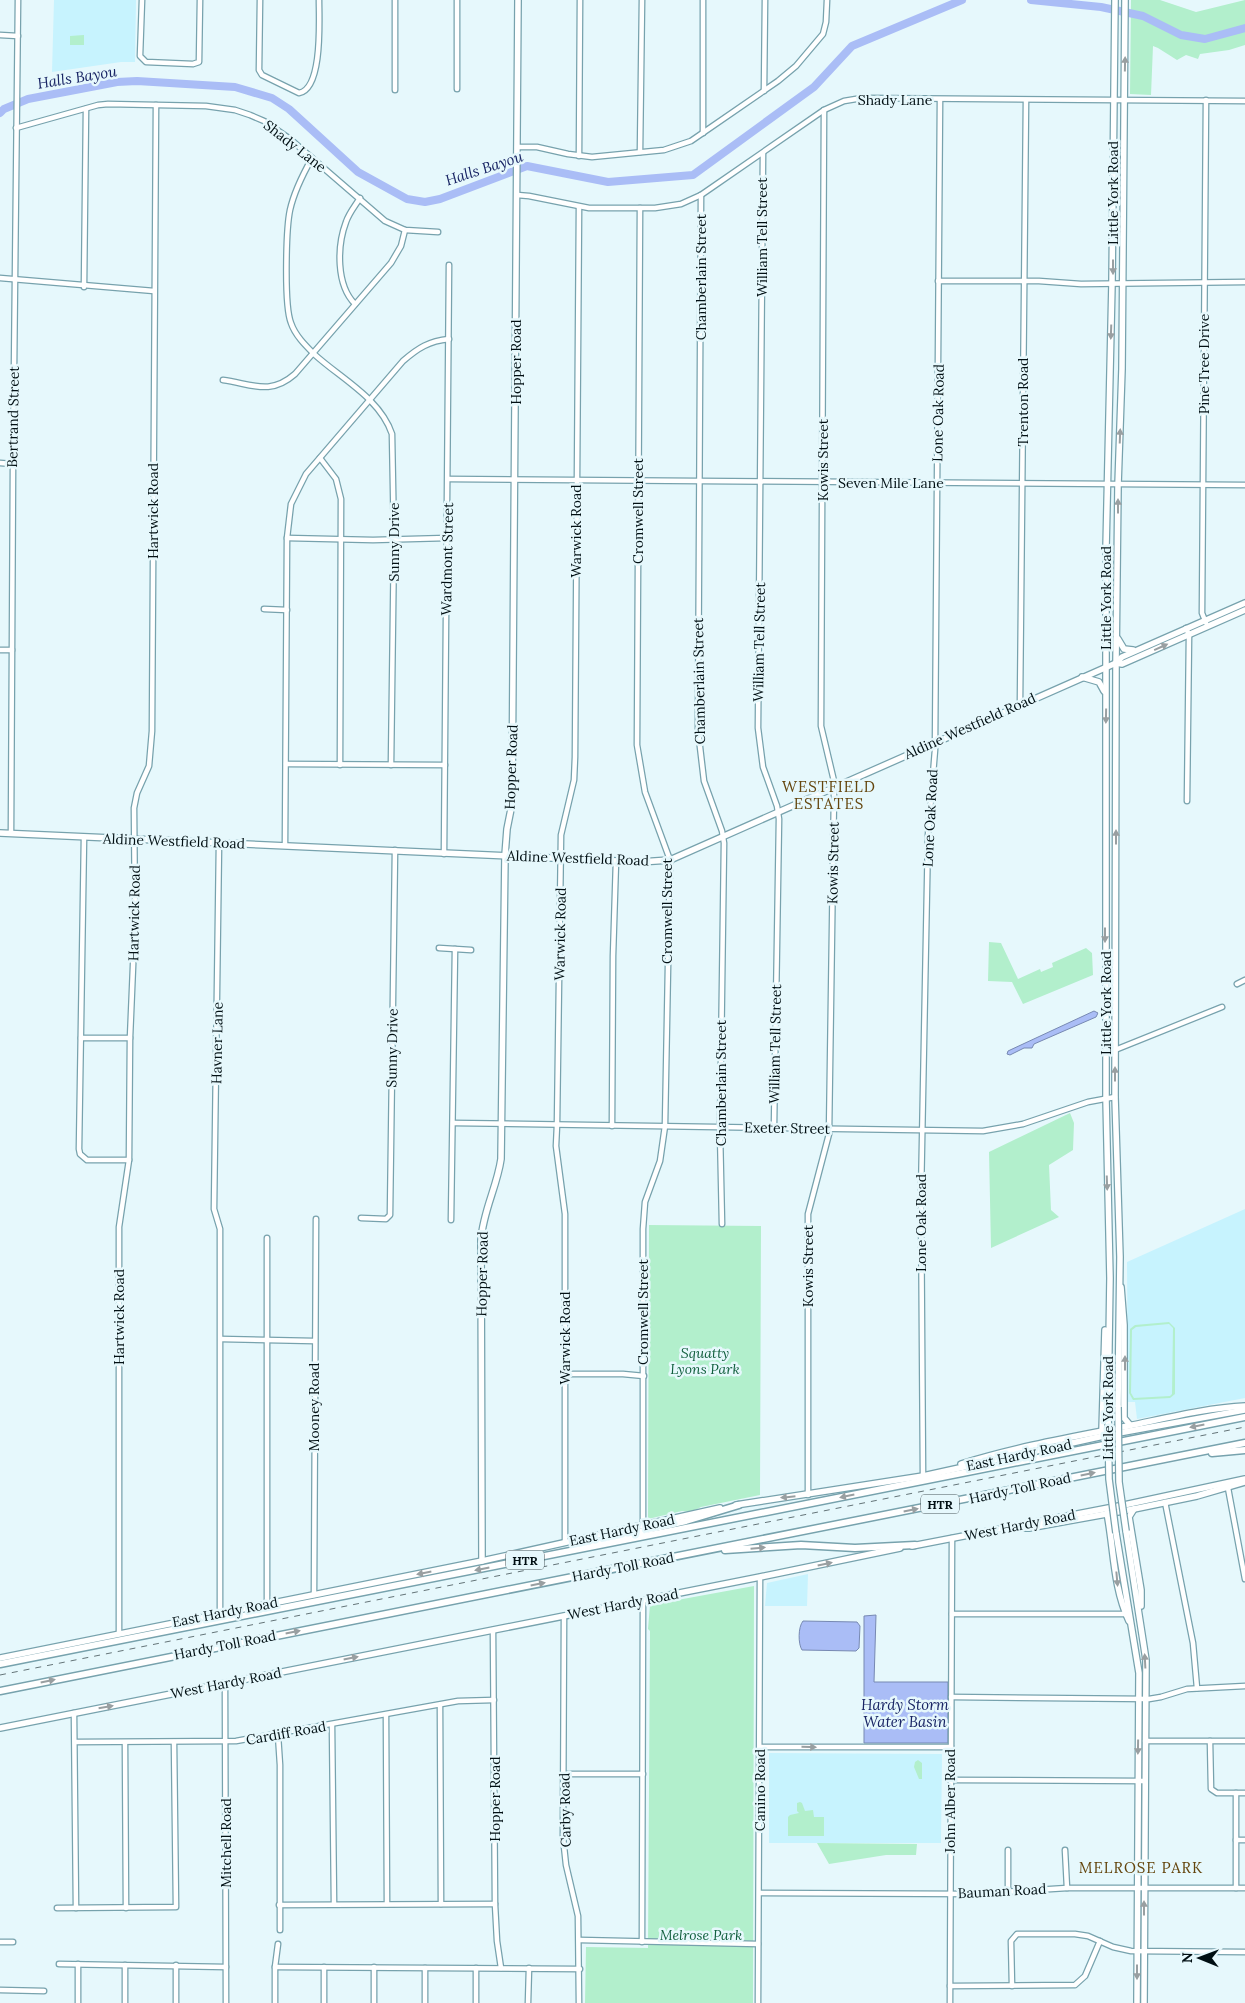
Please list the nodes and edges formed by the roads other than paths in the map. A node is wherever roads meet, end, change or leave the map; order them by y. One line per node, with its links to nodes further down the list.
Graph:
1 (18, 0): 17 (street, Bertrand Street)
2 (142, 0): 3 (street)
3 (200, 0)
4 (260, 0): 5 (street)
5 (319, 0)
6 (396, 0): 19 (street)
7 (457, 0): 18 (street)
8 (518, 0): 32 (main road, Hopper Road)
9 (580, 0): 35 (street)
10 (642, 0): 33 (street)
11 (704, 0): 31 (street)
12 (765, 0): 20 (street)
13 (827, 0): 20 (street)
14 (1115, 0): 23 (main road, Little York Road)
15 (1125, 0): 24 (main road, Little York Road, one-way to 15)
16 (0, 35): 17 (street)
17 (18, 36): 30 (street, Bertrand Street)
18 (457, 89)
19 (395, 90)
20 (764, 91): 31 (street)
21 (940, 100): 22 (street, Shady Lane); 29 (street, Shady Lane); 48 (street, Lone Oak Road)
22 (1026, 100): 23 (street, Shady Lane); 47 (street, Trenton Road)
23 (1113, 100): 24 (street, Shady Lane); 51 (main road, Little York Road, one-way to 51)
24 (1124, 100): 25 (street, Shady Lane); 52 (main road, Little York Road)
25 (1206, 100): 26 (street, Shady Lane); 49 (street, Pine Tree Drive)
26 (1245, 100)
27 (156, 105): 28 (street, Shady Lane); 36 (street, Shady Lane); 54 (street, Hartwick Road)
28 (86, 109): 30 (street, Shady Lane); 53 (street)
29 (824, 110): 34 (street, Shady Lane); 69 (street, Kowis Street)
30 (16, 126): 46 (street, Bertrand Street)
31 (703, 133): 33 (street)
32 (518, 146): 35 (street); 37 (main road, Hopper Road)
33 (640, 152): 35 (street)
34 (763, 153): 38 (street, Shady Lane); 68 (street, William Tell Street)
35 (579, 156)
36 (312, 158): 39 (street, Shady Lane); 57 (street, Sunny Drive)
37 (517, 195): 40 (street, Shady Lane); 64 (main road, Hopper Road)
38 (701, 195): 41 (street, Shady Lane); 67 (street, Chamberlain Street)
39 (360, 198): 42 (street, Shady Lane); 55 (street)
40 (579, 207): 41 (street, Shady Lane); 65 (street, Warwick Road)
41 (640, 208): 66 (street, Cromwell Street)
42 (405, 230): 43 (street, Shady Lane); 55 (street)
43 (438, 232)
44 (449, 265): 56 (street, Wardmont Street)
45 (0, 278): 46 (street)
46 (15, 279): 53 (street); 62 (street, Bertrand Street)
47 (1023, 280): 48 (street); 51 (street); 71 (street, Trenton Road)
48 (938, 281): 70 (street, Lone Oak Road)
49 (1205, 282): 50 (street); 52 (street); 74 (street, Pine Tree Drive)
50 (1245, 282)
51 (1112, 283): 52 (street); 72 (main road, Little York Road, one-way to 72)
52 (1123, 283): 73 (main road, Little York Road, one-way to 52)
53 (84, 286): 54 (street)
54 (154, 291): 109 (street, Hartwick Road)
55 (355, 304): 57 (street)
56 (449, 339): 59 (street); 63 (street, Wardmont Street)
57 (313, 353): 58 (street); 59 (street, Sunny Drive)
58 (223, 380)
59 (369, 400): 60 (street); 79 (street, Sunny Drive)
60 (320, 458): 76 (street); 78 (street)
61 (0, 464): 62 (street)
62 (13, 464): 90 (street, Bertrand Street)
63 (448, 479): 64 (street, Seven Mile Lane); 77 (street, Wardmont Street)
64 (515, 481): 65 (street, Seven Mile Lane); 114 (main road, Hopper Road)
65 (577, 481): 66 (street, Seven Mile Lane); 115 (street, Warwick Road)
66 (638, 482): 67 (street, Seven Mile Lane); 116 (street, Cromwell Street)
67 (700, 482): 68 (street, Seven Mile Lane); 108 (street, Chamberlain Street)
68 (761, 482): 69 (street, Seven Mile Lane); 104 (street, William Tell Street)
69 (823, 483): 70 (street, Seven Mile Lane); 102 (street, Kowis Street)
70 (937, 483): 71 (street, Seven Mile Lane); 97 (street, Lone Oak Road)
71 (1023, 485): 72 (street, Seven Mile Lane); 96 (street, Trenton Road)
72 (1108, 485): 73 (street, Seven Mile Lane); 93 (main road, Little York Road)
73 (1118, 485): 74 (street, Seven Mile Lane); 88 (main road, Little York Road, one-way to 73)
74 (1204, 485): 75 (street, Seven Mile Lane); 84 (street, Pine Tree Drive)
75 (1245, 486)
76 (288, 538): 78 (street); 82 (street)
77 (447, 538): 79 (street); 101 (street, Wardmont Street)
78 (341, 539): 79 (street); 99 (street)
79 (394, 540): 100 (street, Sunny Drive)
80 (1245, 603): 84 (main road, Aldine Westfield Road)
81 (264, 609): 82 (street)
82 (286, 610): 98 (street)
83 (1245, 610): 85 (main road, Aldine Westfield Road)
84 (1204, 620): 85 (street, Pine Tree Drive); 86 (main road, Aldine Westfield Road)
85 (1207, 627): 87 (main road, Aldine Westfield Road)
86 (1186, 628): 87 (street); 91 (main road, Aldine Westfield Road)
87 (1189, 635): 92 (main road, Aldine Westfield Road, one-way to 87); 103 (street)
88 (1117, 637): 91 (main road); 92 (main road, Little York Road)
89 (0, 650): 90 (street)
90 (12, 650): 106 (street, Bertrand Street)
91 (1137, 650): 92 (main road, Aldine Westfield Road)
92 (1116, 663): 93 (main road, Aldine Westfield Road); 118 (main road, Little York Road, one-way to 92)
93 (1106, 667): 94 (main road, Aldine Westfield Road); 95 (main road, Little York Road)
94 (1080, 677): 95 (main road); 96 (main road, Aldine Westfield Road)
95 (1106, 696): 119 (main road, Little York Road, one-way to 119)
96 (1020, 704): 97 (main road, Aldine Westfield Road)
97 (935, 742): 102 (main road, Aldine Westfield Road); 139 (street, Lone Oak Road)
98 (286, 764): 99 (street); 111 (street)
99 (340, 765): 100 (street)
100 (392, 765): 101 (street)
101 (445, 765): 113 (street, Wardmont Street)
102 (834, 787): 104 (main road, Aldine Westfield Road); 138 (street, Kowis Street)
103 (1187, 801)
104 (778, 812): 108 (main road, Aldine Westfield Road); 137 (street, William Tell Street)
105 (0, 833): 106 (main road, Aldine Westfield Road)
106 (11, 833): 107 (main road, Aldine Westfield Road)
107 (84, 837): 109 (main road, Aldine Westfield Road); 126 (street)
108 (723, 837): 116 (main road, Aldine Westfield Road); 136 (street, Chamberlain Street)
109 (134, 839): 110 (main road, Aldine Westfield Road); 127 (street, Hartwick Road)
110 (219, 843): 111 (main road, Aldine Westfield Road); 152 (street, Havner Lane)
111 (285, 845): 112 (main road, Aldine Westfield Road)
112 (395, 850): 113 (main road, Aldine Westfield Road); 143 (street, Sunny Drive)
113 (444, 854): 114 (main road, Aldine Westfield Road)
114 (505, 855): 115 (main road, Aldine Westfield Road); 132 (main road, Hopper Road)
115 (561, 858): 117 (main road, Aldine Westfield Road); 133 (street, Warwick Road)
116 (670, 860): 117 (main road, Aldine Westfield Road); 135 (street, Cromwell Street)
117 (616, 861): 134 (street)
118 (1116, 885): 119 (main road); 128 (main road, Little York Road)
119 (1105, 886): 130 (main road, Little York Road, one-way to 130)
120 (439, 948): 121 (street)
121 (455, 949): 122 (street); 131 (street)
122 (471, 950)
123 (1245, 980): 124 (street)
124 (1237, 984)
125 (1222, 1007): 128 (street)
126 (81, 1038): 127 (street); 140 (street)
127 (130, 1038): 140 (street, Hartwick Road)
128 (1115, 1050): 129 (main road, Little York Road, one-way to 128)
129 (1115, 1097): 130 (street, Exeter Street); 142 (main road, Little York Road)
130 (1106, 1099): 139 (street, Exeter Street); 141 (main road, Little York Road)
131 (453, 1123): 132 (street, Exeter Street); 145 (street)
132 (500, 1124): 133 (street, Exeter Street); 187 (main road, Hopper Road)
133 (556, 1125): 134 (street, Exeter Street); 155 (street, Warwick Road)
134 (612, 1126): 135 (street, Exeter Street)
135 (665, 1126): 136 (street, Exeter Street); 156 (street, Cromwell Street)
136 (720, 1127): 137 (street, Exeter Street); 146 (street, Chamberlain Street)
137 (774, 1128): 138 (street, Exeter Street)
138 (829, 1129): 139 (street, Exeter Street); 171 (street, Kowis Street)
139 (922, 1130): 168 (street, Lone Oak Road)
140 (129, 1160): 200 (street, Hartwick Road)
141 (1106, 1161): 142 (main road); 148 (main road, Little York Road, one-way to 148)
142 (1117, 1161): 149 (main road, Little York Road)
143 (361, 1218)
144 (316, 1219): 154 (street, Mooney Road)
145 (451, 1220)
146 (722, 1224)
147 (267, 1238): 153 (street)
148 (1110, 1267): 149 (main road); 150 (main road, Little York Road)
149 (1120, 1267): 151 (main road, Little York Road)
150 (1110, 1278): 159 (main road); 164 (main road, Little York Road, bridge)
151 (1119, 1278): 158 (main road, one-way to 151); 163 (main road, Little York Road, bridge)
152 (221, 1338): 153 (street); 193 (street, Havner Lane)
153 (267, 1340): 154 (street); 192 (street)
154 (314, 1341): 190 (street, Mooney Road)
155 (565, 1374): 156 (street); 183 (street, Warwick Road)
156 (644, 1376): 179 (street, Cromwell Street)
157 (1245, 1408): 161 (main road); 163 (main road, East Hardy Road)
158 (1124, 1412): 159 (main road); 161 (main road)
159 (1102, 1415): 162 (main road)
160 (1245, 1417): 186 (highway, Hardy Toll Road / HTR, one-way to 186)
161 (1130, 1426): 162 (main road)
162 (1102, 1431): 168 (main road)
163 (1118, 1433): 164 (main road, East Hardy Road, bridge); 174 (main road, Little York Road, bridge)
164 (1108, 1435): 168 (main road, East Hardy Road); 175 (main road, Little York Road, bridge)
165 (1245, 1443): 167 (highway, Hardy Toll Road / HTR)
166 (1245, 1450): 167 (highway)
167 (1171, 1457): 185 (highway, Hardy Toll Road / HTR, one-way to 167)
168 (923, 1476): 171 (main road, East Hardy Road)
169 (1245, 1480): 170 (main road); 174 (main road, West Hardy Road)
170 (1228, 1488): 172 (main road); 189 (street)
171 (808, 1495): 173 (main road, East Hardy Road, one-way to 173)
172 (1165, 1502): 176 (main road); 205 (street)
173 (739, 1505): 179 (main road, East Hardy Road); 186 (highway)
174 (1122, 1506): 175 (main road, West Hardy Road, bridge); 197 (main road, Little York Road, bridge)
175 (1112, 1508): 180 (main road, West Hardy Road); 181 (main road, Little York Road, bridge)
176 (1134, 1509): 177 (main road); 178 (main road)
177 (1107, 1513): 180 (main road); 181 (main road)
178 (1130, 1522): 181 (main road); 197 (main road)
179 (643, 1525): 183 (main road, East Hardy Road)
180 (1001, 1528): 182 (main road, West Hardy Road)
181 (1113, 1531): 195 (main road, one-way to 195); 198 (main road, Little York Road)
182 (952, 1538): 184 (main road, West Hardy Road); 194 (street, John Alber Road)
183 (564, 1542): 187 (main road, East Hardy Road)
184 (915, 1545): 185 (highway, one-way to 184); 188 (main road, West Hardy Road, one-way to 184)
185 (709, 1550): 206 (highway, Hardy Toll Road / HTR, one-way to 185)
186 (553, 1554): 202 (highway, Hardy Toll Road / HTR, one-way to 202)
187 (482, 1561): 190 (main road, East Hardy Road, one-way to 190)
188 (760, 1577): 191 (main road, West Hardy Road); 224 (street, Canino Road)
189 (1245, 1579)
190 (314, 1595): 192 (main road, East Hardy Road)
191 (643, 1600): 196 (main road, West Hardy Road); 227 (street)
192 (267, 1604): 193 (main road, East Hardy Road)
193 (220, 1614): 200 (main road, East Hardy Road)
194 (952, 1614): 195 (street); 207 (street, John Alber Road)
195 (1125, 1614): 198 (main road)
196 (564, 1616): 199 (main road, West Hardy Road); 226 (street, Carby Road)
197 (1141, 1623): 209 (main road, Little York Road, one-way to 197)
198 (1132, 1627): 208 (main road, Little York Road)
199 (493, 1630): 203 (main road, West Hardy Road, one-way to 199); 210 (street, Hopper Road)
200 (119, 1634): 201 (main road, East Hardy Road)
201 (0, 1658)
202 (0, 1664)
203 (225, 1683): 212 (main road, West Hardy Road, one-way to 203); 217 (street, Mitchell Road)
204 (1245, 1686): 205 (street)
205 (1197, 1688): 209 (street)
206 (0, 1691)
207 (951, 1697): 208 (street); 225 (street, John Alber Road)
208 (1139, 1698): 209 (street); 229 (main road, Little York Road, one-way to 229)
209 (1146, 1699): 218 (main road, Little York Road)
210 (494, 1700): 211 (street, Cardiff Road); 246 (street, Hopper Road)
211 (440, 1705): 213 (street, Cardiff Road); 245 (street)
212 (74, 1713): 215 (main road, West Hardy Road); 221 (street)
213 (386, 1715): 214 (street, Cardiff Road); 244 (street)
214 (332, 1725): 216 (street, Cardiff Road); 243 (street)
215 (0, 1728)
216 (278, 1735): 217 (street, Cardiff Road); 247 (street)
217 (225, 1741): 223 (street, Cardiff Road); 265 (street, Mitchell Road)
218 (1145, 1741): 219 (street); 229 (main road, Little York Road)
219 (1210, 1741): 220 (street); 230 (street)
220 (1245, 1741)
221 (75, 1742): 222 (street, Cardiff Road); 249 (street)
222 (126, 1742): 223 (street, Cardiff Road); 250 (street)
223 (174, 1742): 250 (street)
224 (760, 1747): 225 (street, one-way to 225); 240 (street, Canino Road)
225 (950, 1747): 228 (street, John Alber Road)
226 (564, 1774): 227 (street); 252 (street, Carby Road)
227 (643, 1774): 256 (street)
228 (951, 1780): 229 (street); 242 (street, John Alber Road)
229 (1141, 1781): 237 (main road, Little York Road)
230 (1236, 1793): 231 (street); 232 (street)
231 (1245, 1793)
232 (1236, 1840): 233 (street); 238 (street)
233 (1245, 1840)
234 (1008, 1850): 241 (street)
235 (1066, 1850): 236 (street)
236 (1067, 1888): 237 (street, Bauman Road); 241 (street, Bauman Road)
237 (1141, 1888): 238 (street, Bauman Road); 259 (main road, Little York Road)
238 (1236, 1888): 239 (street, Bauman Road)
239 (1245, 1888)
240 (760, 1893): 242 (street, Bauman Road); 258 (street, Canino Road)
241 (1008, 1893): 242 (street, Bauman Road)
242 (950, 1894): 274 (street, John Alber Road)
243 (334, 1904): 244 (street); 247 (street)
244 (387, 1904): 245 (street)
245 (441, 1904): 246 (street)
246 (495, 1904): 271 (street, Hopper Road)
247 (279, 1905): 251 (street)
248 (57, 1908): 249 (street)
249 (76, 1908): 250 (street)
250 (126, 1908)
251 (280, 1930)
252 (580, 1940): 256 (street); 273 (street, Carby Road)
253 (1100, 1941): 259 (street); 275 (street); 275 (street)
254 (0, 1942): 255 (street)
255 (13, 1942)
256 (642, 1942): 258 (street)
257 (278, 1944): 266 (street)
258 (758, 1944): 289 (street, Canino Road)
259 (1141, 1951): 260 (street); 291 (main road, Little York Road, one-way to 291); 292 (main road, Little York Road)
260 (1245, 1952)
261 (59, 1964): 262 (street)
262 (78, 1964): 263 (street); 278 (street)
263 (125, 1965): 264 (street); 279 (street)
264 (176, 1965): 265 (street); 280 (street)
265 (226, 1967): 281 (street, Mitchell Road)
266 (275, 1967): 268 (street); 282 (street)
267 (374, 1967): 268 (street); 269 (street); 284 (street)
268 (324, 1968): 283 (street)
269 (425, 1968): 270 (street); 285 (street)
270 (476, 1968): 271 (street); 286 (street)
271 (501, 1968): 272 (street)
272 (529, 1968): 273 (street); 287 (street)
273 (580, 1969): 288 (street, Carby Road)
274 (950, 1986): 275 (street); 290 (street, John Alber Road)
275 (1012, 1986)
276 (0, 1990): 277 (street)
277 (44, 1991)
278 (78, 2003)
279 (125, 2003)
280 (176, 2003)
281 (226, 2003)
282 (275, 2003)
283 (324, 2003)
284 (374, 2003)
285 (424, 2003)
286 (476, 2003)
287 (528, 2003)
288 (579, 2003)
289 (758, 2003)
290 (950, 2003)
291 (1137, 2003)
292 (1144, 2003)

